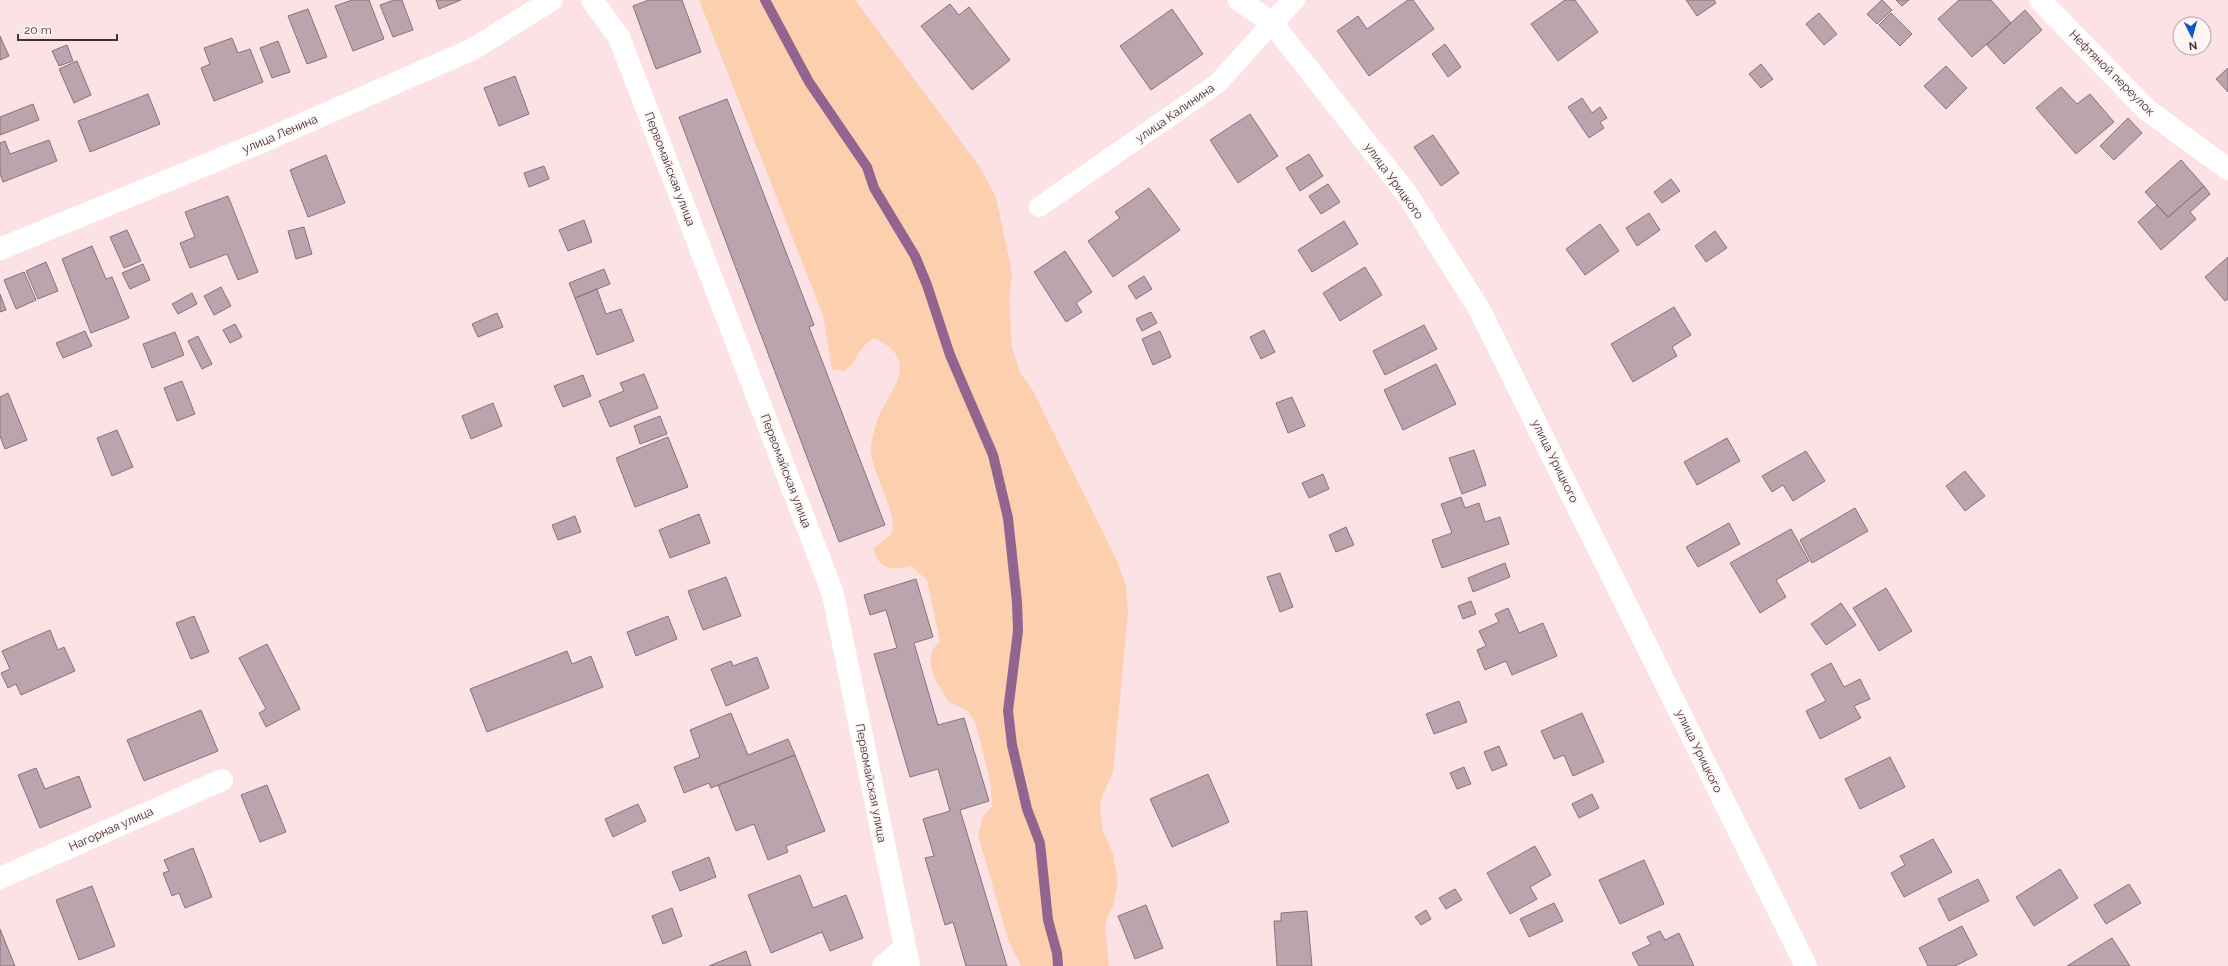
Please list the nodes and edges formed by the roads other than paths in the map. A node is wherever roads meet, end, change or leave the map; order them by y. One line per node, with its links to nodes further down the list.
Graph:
1 (552, 0): 9 (street, улица Ленина)
2 (592, 0): 12 (street, Первомайская улица)
3 (1239, 0): 6 (street, улица Урицкого)
4 (1294, 0): 6 (street, улица Калинина)
5 (2040, 0): 7 (street, Нефтяной переулок)
6 (1272, 23): 8 (lane, улица Калинина); 14 (street, улица Урицкого)
7 (2228, 169)
8 (1039, 207)
9 (0, 249)
10 (222, 780): 11 (street, Нагорная улица)
11 (0, 878)
12 (906, 957): 13 (street)
13 (883, 966)
14 (1806, 966)

